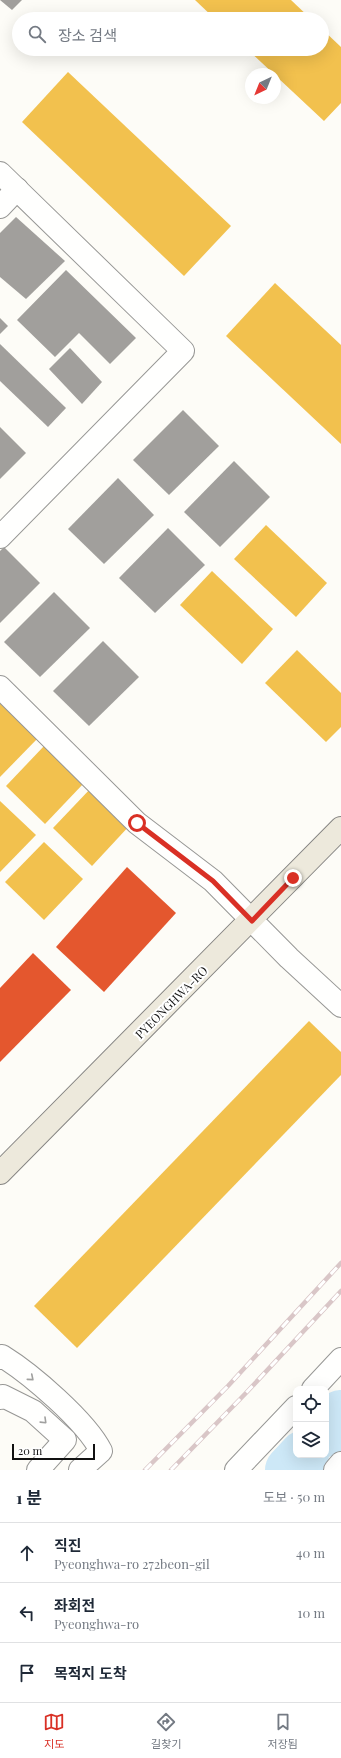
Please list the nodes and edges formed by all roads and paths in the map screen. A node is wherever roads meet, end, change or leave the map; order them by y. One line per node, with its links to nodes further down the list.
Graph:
1 (0, 173): 2 (street)
2 (17, 189): 3 (street); 4 (street)
3 (0, 207)
4 (0, 537)
5 (0, 687): 7 (street)
6 (341, 828): 7 (main road, PYEONGHWA-RO)
7 (252, 921): 8 (street); 9 (main road, PYEONGHWA-RO)
8 (341, 1006)
9 (0, 1174)
10 (0, 1358): 17 (street, one-way to 17)
11 (341, 1359): 12 (street)
12 (316, 1386)
13 (0, 1398): 16 (street, one-way to 16)
14 (293, 1410): 18 (street)
15 (341, 1463): 19 (street)
16 (38, 1470)
17 (80, 1470)
18 (236, 1470)
19 (335, 1470)

